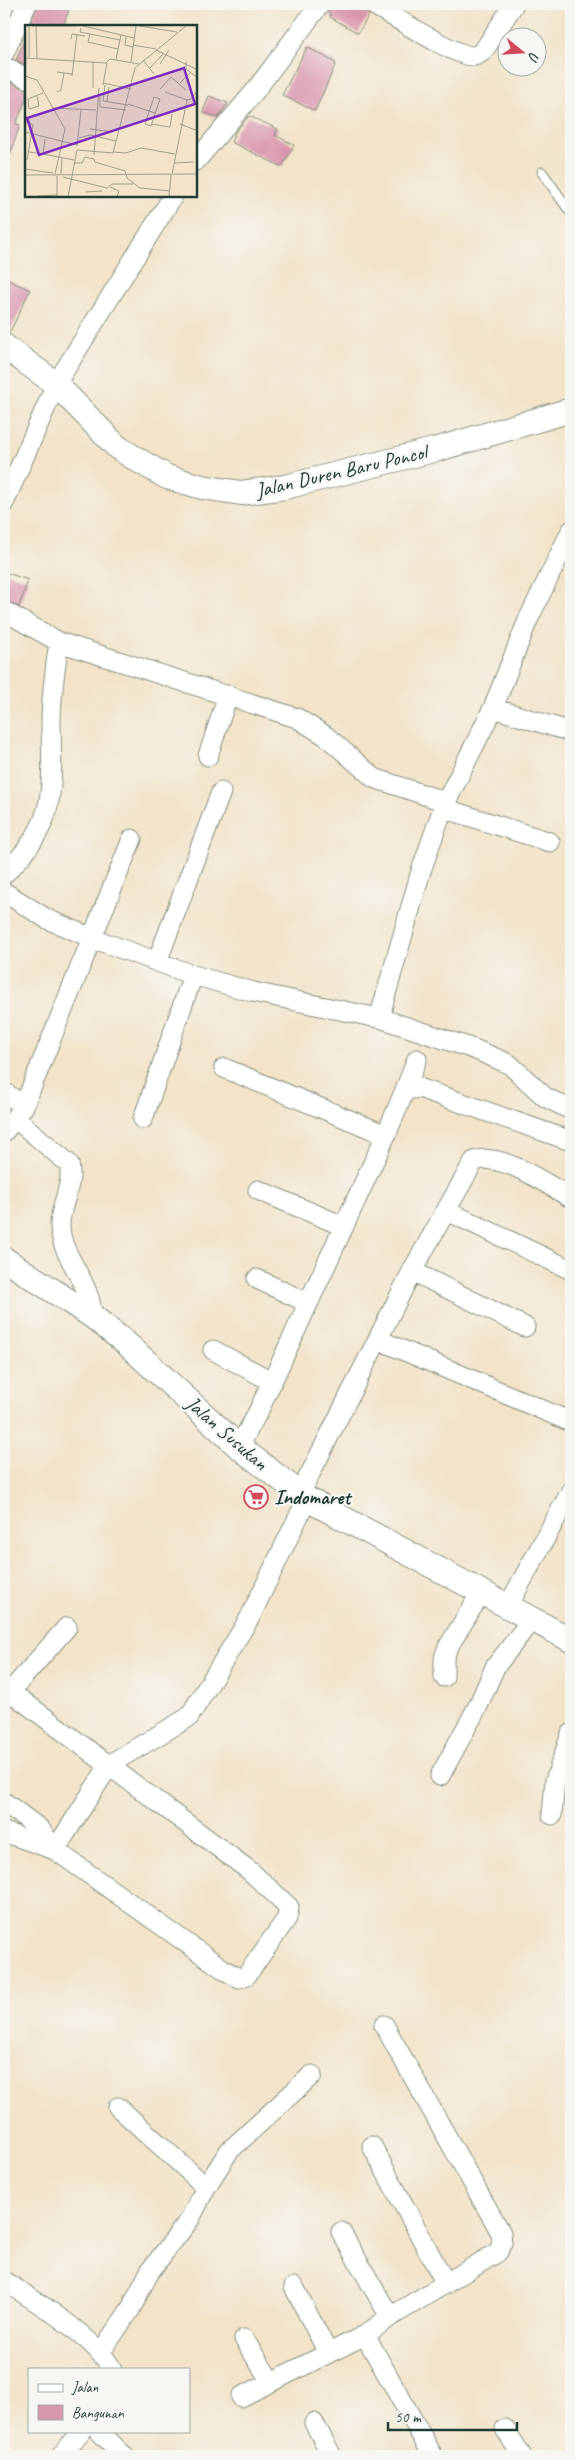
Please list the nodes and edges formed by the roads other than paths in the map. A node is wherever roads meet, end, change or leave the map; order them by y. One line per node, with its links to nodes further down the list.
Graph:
1 (27, 4): 5 (street)
2 (320, 4): 8 (street)
3 (372, 4): 4 (street)
4 (514, 4)
5 (4, 53)
6 (4, 66): 7 (street)
7 (25, 77)
8 (198, 160)
9 (542, 172): 11 (lane)
10 (172, 198): 13 (street)
11 (571, 213)
12 (4, 346): 13 (street, Jalan Duren Baru Poncol)
13 (56, 384): 14 (street, Jalan Duren Baru Poncol); 15 (street)
14 (571, 410)
15 (4, 503)
16 (571, 532): 20 (street)
17 (4, 611): 18 (street)
18 (59, 642): 19 (street); 27 (street)
19 (228, 695): 22 (street); 24 (street)
20 (493, 708): 21 (street); 24 (street)
21 (571, 732)
22 (208, 756)
23 (221, 792): 30 (street)
24 (445, 805): 26 (street); 32 (street)
25 (132, 839): 29 (street)
26 (550, 842)
27 (4, 874)
28 (4, 892): 29 (street)
29 (92, 938): 30 (street); 39 (street)
30 (157, 962): 31 (street)
31 (193, 975): 32 (street); 38 (street)
32 (383, 1019): 37 (street)
33 (417, 1059): 35 (street)
34 (224, 1068): 40 (street)
35 (404, 1090): 40 (street); 41 (street)
36 (4, 1092): 39 (street)
37 (571, 1110)
38 (143, 1118)
39 (14, 1119): 51 (street)
40 (386, 1135): 45 (street)
41 (571, 1141)
42 (258, 1190): 45 (street)
43 (571, 1198): 44 (street)
44 (447, 1211): 47 (street); 48 (street)
45 (343, 1226): 50 (street)
46 (4, 1259): 51 (street, Jalan Susukan)
47 (571, 1270)
48 (412, 1271): 52 (street); 53 (street)
49 (257, 1279): 50 (street)
50 (308, 1303): 55 (street)
51 (92, 1316): 57 (street, Jalan Susukan)
52 (525, 1327)
53 (379, 1340): 56 (street); 59 (street)
54 (213, 1350): 55 (street)
55 (271, 1381): 57 (street)
56 (571, 1422)
57 (239, 1447): 59 (street, Jalan Susukan)
58 (571, 1491): 61 (street)
59 (303, 1496): 60 (street, Jalan Susukan); 68 (street)
60 (482, 1591): 61 (street, Jalan Susukan); 65 (street)
61 (508, 1606): 62 (street, Jalan Susukan)
62 (532, 1619): 64 (street, Jalan Susukan); 69 (street)
63 (67, 1628): 66 (street)
64 (571, 1640)
65 (444, 1677)
66 (7, 1689): 68 (street)
67 (571, 1734): 71 (street)
68 (110, 1764): 73 (street); 73 (street)
69 (440, 1776)
70 (4, 1802): 73 (street)
71 (552, 1815)
72 (4, 1832): 73 (street)
73 (55, 1850)
74 (384, 2024): 81 (street)
75 (312, 2075): 78 (street)
76 (118, 2106): 78 (street)
77 (372, 2146): 81 (street)
78 (206, 2187): 86 (street)
79 (341, 2232): 83 (street)
80 (4, 2281): 86 (street)
81 (446, 2284): 83 (street)
82 (294, 2287): 87 (street)
83 (390, 2317): 84 (street)
84 (365, 2335): 87 (street); 98 (street)
85 (244, 2339): 89 (street)
86 (100, 2353): 88 (street)
87 (328, 2353): 89 (street)
88 (111, 2368)
89 (271, 2382): 90 (street)
90 (241, 2397)
91 (314, 2423): 97 (street)
92 (505, 2429): 99 (street)
93 (80, 2432): 95 (street)
94 (101, 2432): 96 (street)
95 (61, 2456)
96 (124, 2456)
97 (332, 2456)
98 (432, 2456)
99 (522, 2456)

